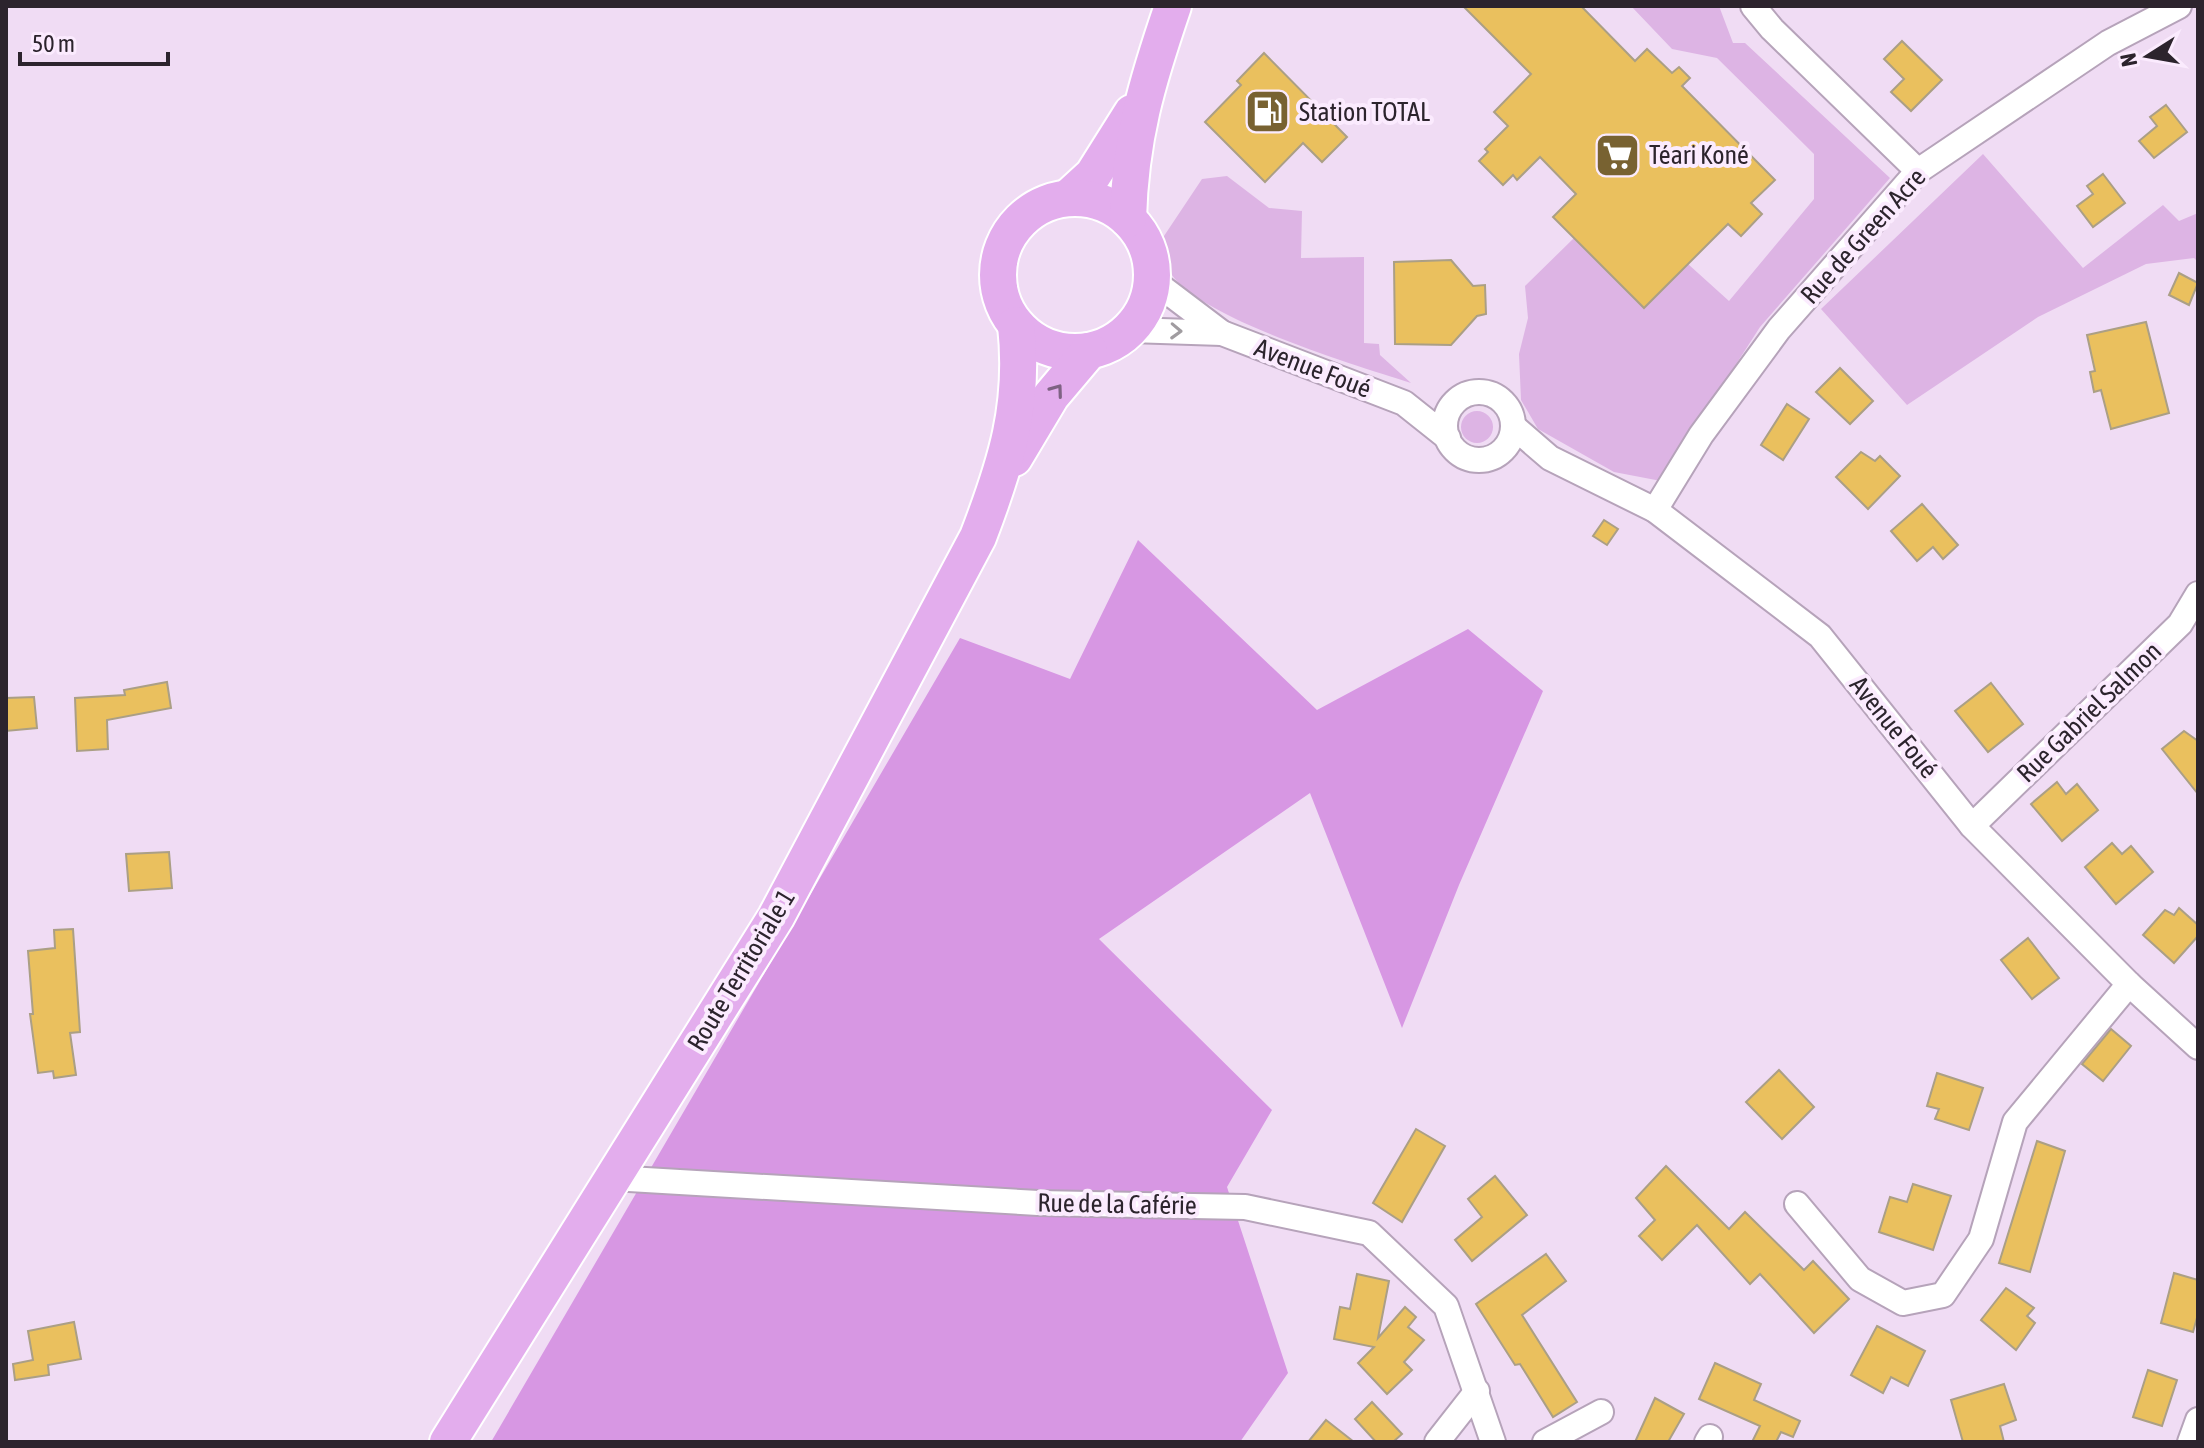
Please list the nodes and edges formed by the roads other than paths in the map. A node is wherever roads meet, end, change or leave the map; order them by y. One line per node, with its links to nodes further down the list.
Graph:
1 (1173, 6): 4 (main road)
2 (1753, 6): 5 (street)
3 (2179, 6): 5 (street, Rue de Green Acre)
4 (1142, 98): 6 (main road); 7 (main road)
5 (1918, 171): 20 (street, Rue de Green Acre)
6 (1069, 197): 7 (main road); 9 (main road)
7 (1128, 219): 8 (main road)
8 (1152, 280): 10 (main road); 11 (street, Avenue Foué)
9 (1016, 325): 12 (main road); 19 (main road, Route Territoriale 1)
10 (1130, 330): 11 (street, Avenue Foué, one-way to 11); 12 (main road)
11 (1222, 333): 13 (street, Avenue Foué)
12 (1089, 351): 19 (main road, Route Territoriale 1, one-way to 12)
13 (1404, 403): 14 (street, Avenue Foué); 16 (street, Avenue Foué)
14 (1455, 403): 15 (street); 16 (street)
15 (1513, 426): 17 (street); 18 (street, Avenue Foué)
16 (1448, 438): 17 (street)
17 (1499, 453): 18 (street, Avenue Foué)
18 (1550, 458): 20 (street, Avenue Foué)
19 (1000, 479): 25 (main road, Route Territoriale 1)
20 (1655, 510): 22 (street, Avenue Foué)
21 (2198, 594): 22 (street, Rue Gabriel Salmon)
22 (1972, 826): 23 (street, Avenue Foué)
23 (2129, 984): 24 (street, Avenue Foué); 26 (street)
24 (2198, 1047)
25 (612, 1178): 27 (street, Rue de la Caférie); 30 (main road, Route Territoriale 1)
26 (1797, 1204)
27 (1477, 1391): 31 (street); 32 (street, Rue de la Caférie)
28 (1601, 1412): 33 (street)
29 (2198, 1420): 34 (street)
30 (448, 1442)
31 (1437, 1442)
32 (1493, 1442)
33 (1545, 1442)
34 (2190, 1442)

